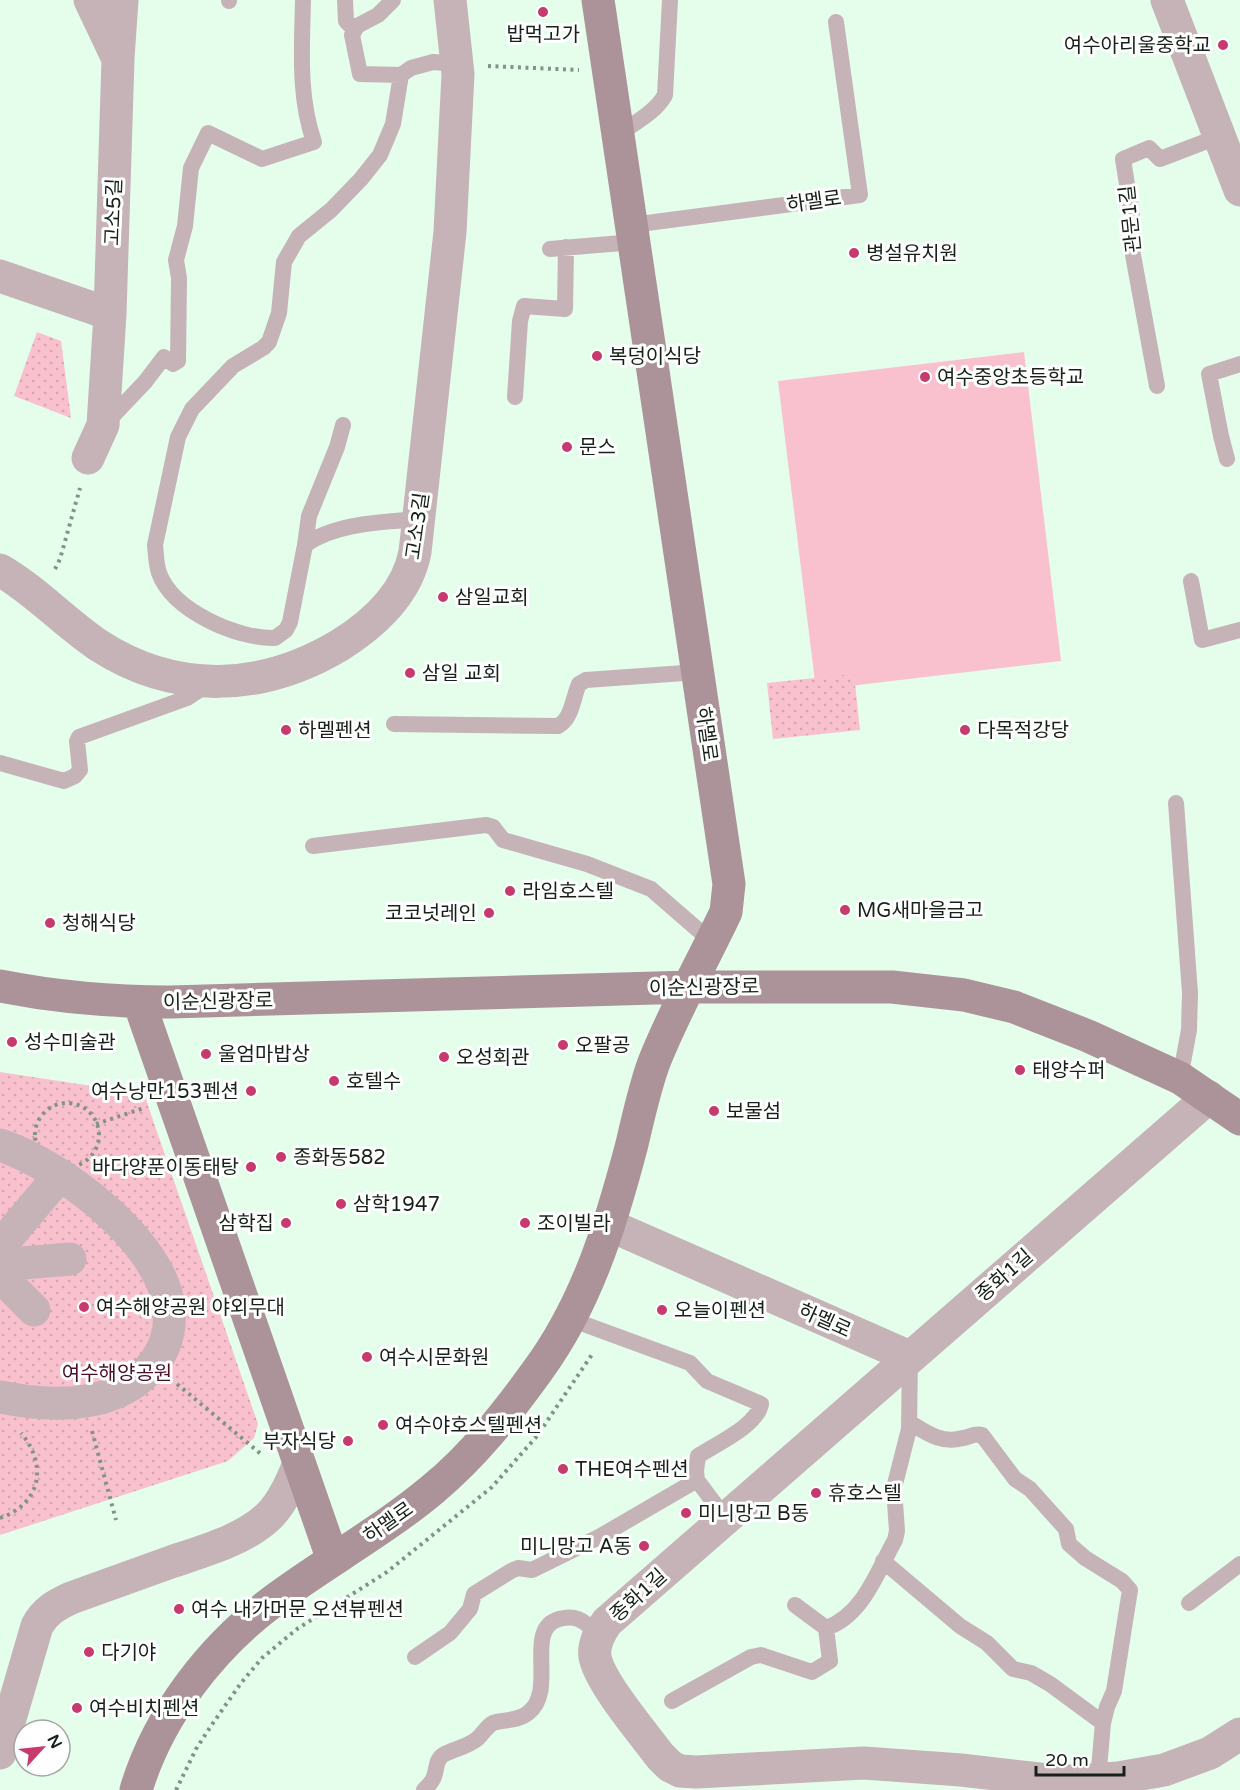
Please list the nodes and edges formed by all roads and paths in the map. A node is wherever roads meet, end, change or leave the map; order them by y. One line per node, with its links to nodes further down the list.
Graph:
1 (90, 0): 12 (street, 고소5길)
2 (122, 0): 12 (street)
3 (303, 0): 25 (lane)
4 (345, 0): 11 (lane)
5 (393, 0): 11 (lane)
6 (450, 0): 13 (street, 고소3길)
7 (598, 0): 14 (street, 하멜로)
8 (670, 0): 16 (lane)
9 (1167, 0): 17 (street)
10 (836, 22): 19 (lane, 하멜로)
11 (357, 26): 15 (lane)
12 (118, 59): 21 (street, 고소5길)
13 (457, 64): 14 (path); 15 (lane); 29 (street, 고소3길)
14 (609, 72): 16 (street, 하멜로)
15 (401, 75): 30 (lane)
16 (618, 135): 19 (street, 하멜로)
17 (1220, 136): 18 (street); 23 (lane, 관문1길)
18 (1240, 190)
19 (633, 233): 24 (lane); 35 (street, 하멜로)
20 (0, 276): 21 (street)
21 (110, 314): 25 (street, 고소5길)
22 (1240, 364): 28 (lane)
23 (1157, 386)
24 (515, 396)
25 (103, 425): 27 (street)
26 (343, 425): 30 (lane)
27 (88, 458): 31 (path)
28 (1227, 459)
29 (419, 519): 30 (lane); 36 (street, 고소3길)
30 (304, 545)
31 (60, 559)
32 (0, 570): 36 (street, 고소3길)
33 (1191, 581): 34 (lane)
34 (1240, 630)
35 (698, 672): 37 (lane); 41 (street, 하멜로)
36 (211, 682): 38 (lane)
37 (394, 724)
38 (0, 763)
39 (1176, 803): 45 (lane)
40 (313, 846): 41 (lane)
41 (712, 942): 43 (street, 하멜로)
42 (0, 986): 44 (street, 이순신광장로)
43 (690, 987): 44 (street, 이순신광장로); 45 (street, 이순신광장로); 52 (street, 하멜로)
44 (139, 1002): 47 (street, 이순신광장로)
45 (1180, 1078): 46 (street, 이순신광장로)
46 (1209, 1097): 48 (street, 이순신광장로); 57 (street, 종화1길)
47 (173, 1099): 49 (path); 64 (street, 이순신광장로)
48 (1240, 1119)
49 (96, 1124): 49 (path)
50 (0, 1145): 51 (street)
51 (60, 1175): 54 (street); 58 (street)
52 (609, 1225): 56 (street, 하멜로); 57 (street, 하멜로)
53 (70, 1259): 54 (street)
54 (4, 1264): 55 (street)
55 (34, 1310)
56 (570, 1319): 65 (lane); 69 (street, 하멜로)
57 (910, 1358): 61 (lane); 67 (street, 종화1길)
58 (153, 1364): 60 (street); 63 (path)
59 (0, 1397): 60 (street)
60 (84, 1401): 68 (path)
61 (909, 1422): 70 (lane); 78 (lane)
62 (14, 1428): 66 (path)
63 (264, 1456)
64 (299, 1463): 69 (street, 이순신광장로); 80 (street)
65 (697, 1480): 67 (lane); 76 (lane)
66 (0, 1518)
67 (726, 1519): 75 (street, 종화1길)
68 (116, 1520)
69 (333, 1560): 83 (street, 하멜로)
70 (883, 1561): 74 (lane); 78 (lane)
71 (1240, 1564): 72 (lane)
72 (1189, 1603)
73 (795, 1605): 74 (lane)
74 (826, 1628): 77 (lane)
75 (599, 1634): 81 (street, 종화1길); 84 (lane)
76 (415, 1657)
77 (672, 1701)
78 (1103, 1723): 81 (lane)
79 (1240, 1734): 82 (street, 종화1길)
80 (0, 1753)
81 (1098, 1780): 82 (street, 종화1길)
82 (1142, 1782)
83 (136, 1790)
84 (424, 1790)

